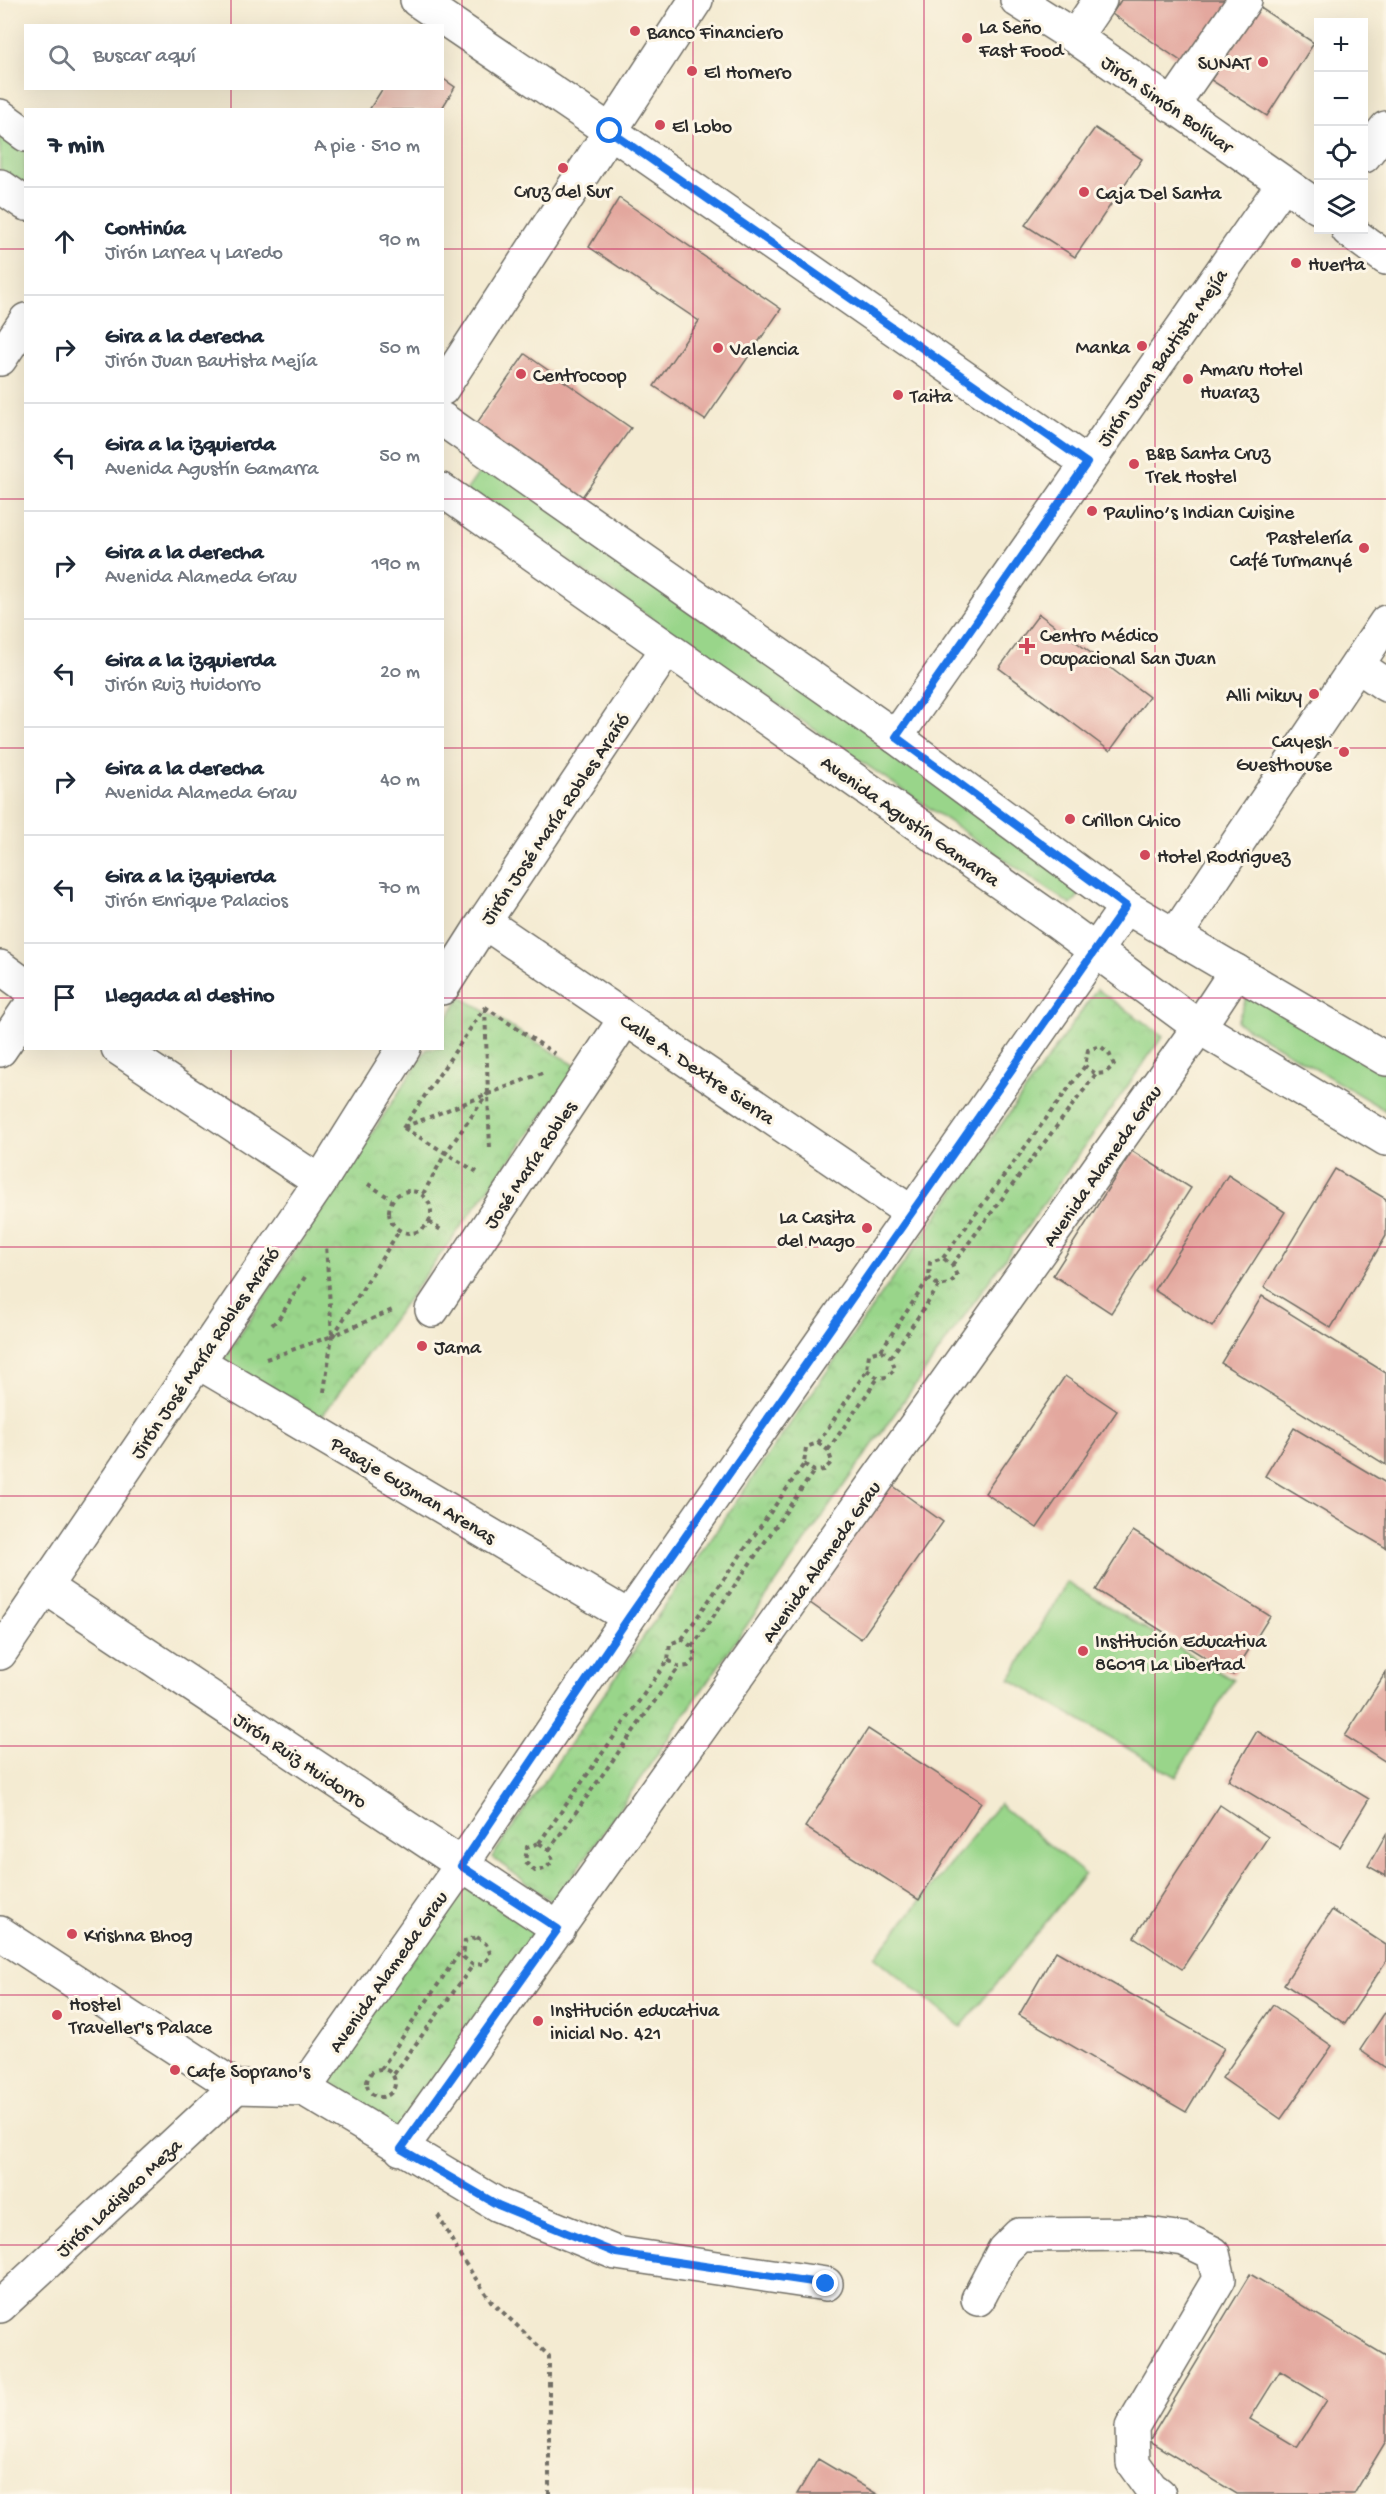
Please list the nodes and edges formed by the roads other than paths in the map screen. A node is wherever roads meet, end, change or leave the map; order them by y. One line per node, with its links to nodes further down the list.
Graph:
1 (417, 0): 10 (street)
2 (696, 0): 10 (street)
3 (1017, 0): 6 (street, Jirón Simón Bolívar)
4 (1100, 0): 6 (street)
5 (1245, 0): 7 (street)
6 (1075, 37): 7 (street, Jirón Simón Bolívar)
7 (1172, 106): 13 (street, Jirón Simón Bolívar)
8 (0, 116): 11 (street)
9 (1386, 128): 12 (street)
10 (610, 131): 21 (street); 23 (street)
11 (24, 134)
12 (1368, 151)
13 (1283, 184): 16 (street, Jirón Simón Bolívar); 23 (street, Jirón Juan Bautista Mejía)
14 (0, 186): 15 (street)
15 (24, 203)
16 (1314, 204)
17 (1353, 234): 18 (street)
18 (1386, 258)
19 (24, 323): 20 (street)
20 (0, 359)
21 (444, 386)
22 (444, 420): 29 (street)
23 (1087, 463): 29 (street, Jirón Juan Bautista Mejía)
24 (444, 491): 26 (street, Avenida Agustín Gamarra)
25 (1386, 622): 27 (street)
26 (667, 649): 31 (street, Jirón José María Robles Arañó); 33 (street, Avenida Agustín Gamarra)
27 (1357, 665): 28 (street); 32 (street)
28 (1386, 685)
29 (896, 737): 30 (street)
30 (1126, 906): 32 (street); 33 (street, Avenida Alameda Grau)
31 (484, 922): 37 (street, Jirón José María Robles Arañó); 39 (street, Calle A. Dextre Sierra)
32 (1175, 936): 35 (street)
33 (1095, 950): 40 (street, Avenida Agustín Gamarra); 47 (street, Avenida Alameda Grau)
34 (0, 967): 36 (street)
35 (1236, 971): 40 (street, Avenida Alameda Grau); 44 (street)
36 (24, 985)
37 (444, 985)
38 (24, 1015): 41 (street)
39 (625, 1018): 47 (street, Calle A. Dextre Sierra); 48 (street, José María Robles)
40 (1199, 1027): 45 (street, Avenida Agustín Gamarra); 54 (street, Avenida Alameda Grau)
41 (0, 1050)
42 (121, 1050): 46 (street)
43 (403, 1050): 46 (street, Jirón José María Robles Arañó)
44 (1386, 1059)
45 (1386, 1139)
46 (320, 1182): 49 (street, Jirón José María Robles Arañó)
47 (912, 1213): 51 (street, Avenida Alameda Grau)
48 (418, 1307)
49 (209, 1368): 50 (street, Jirón José María Robles Arañó); 51 (street, Pasaje Guzman Arenas)
50 (45, 1587): 52 (street, Jirón José María Robles Arañó); 53 (street, Jirón Ruiz Huidorro)
51 (629, 1617): 53 (street, Avenida Alameda Grau)
52 (0, 1653)
53 (461, 1866): 54 (street, Jirón Ruiz Huidorro); 57 (street, Avenida Alameda Grau)
54 (558, 1929): 58 (street, Avenida Alameda Grau)
55 (0, 1933): 56 (street)
56 (236, 2087): 57 (street); 61 (street, Jirón Ladislao Meza)
57 (304, 2089): 58 (street)
58 (401, 2149): 59 (street)
59 (826, 2284)
60 (978, 2299): 62 (street)
61 (0, 2306)
62 (1159, 2494)

